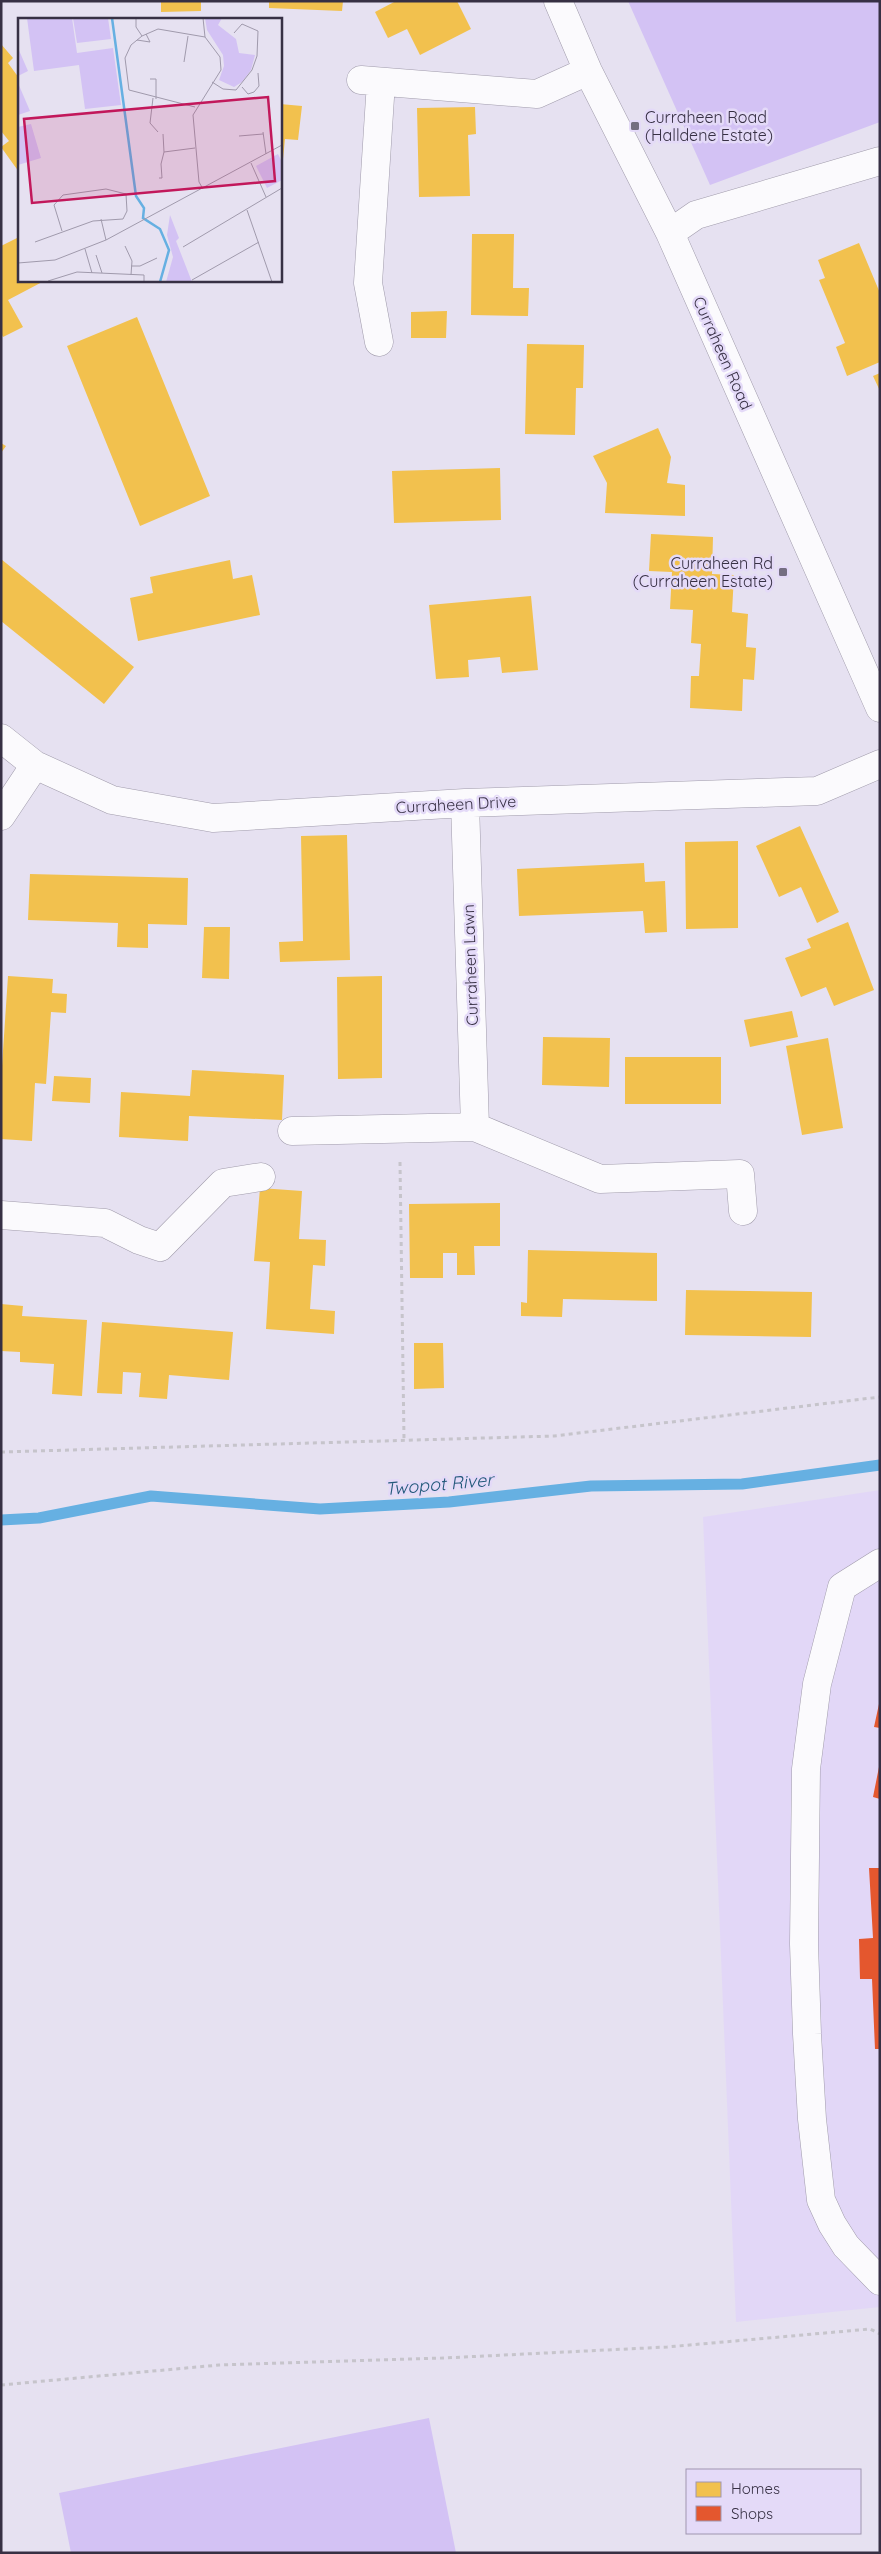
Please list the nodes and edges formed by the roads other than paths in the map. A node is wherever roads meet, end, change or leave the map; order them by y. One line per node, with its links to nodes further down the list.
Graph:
1 (558, 1): 2 (street, Curraheen Road)
2 (588, 71): 4 (street, Curraheen Road); 5 (street)
3 (880, 161): 4 (street)
4 (670, 233): 6 (street, Curraheen Road)
5 (379, 342)
6 (880, 708)
7 (1, 738): 9 (street, Curraheen Drive)
8 (880, 764): 10 (street, Curraheen Drive)
9 (35, 766): 10 (street, Curraheen Drive); 11 (street)
10 (465, 803): 12 (street, Curraheen Lawn)
11 (1, 816)
12 (475, 1127): 13 (street); 15 (street)
13 (292, 1131)
14 (261, 1177): 16 (street)
15 (744, 1210)
16 (1, 1215)
17 (880, 1562): 18 (street)
18 (880, 2281)

